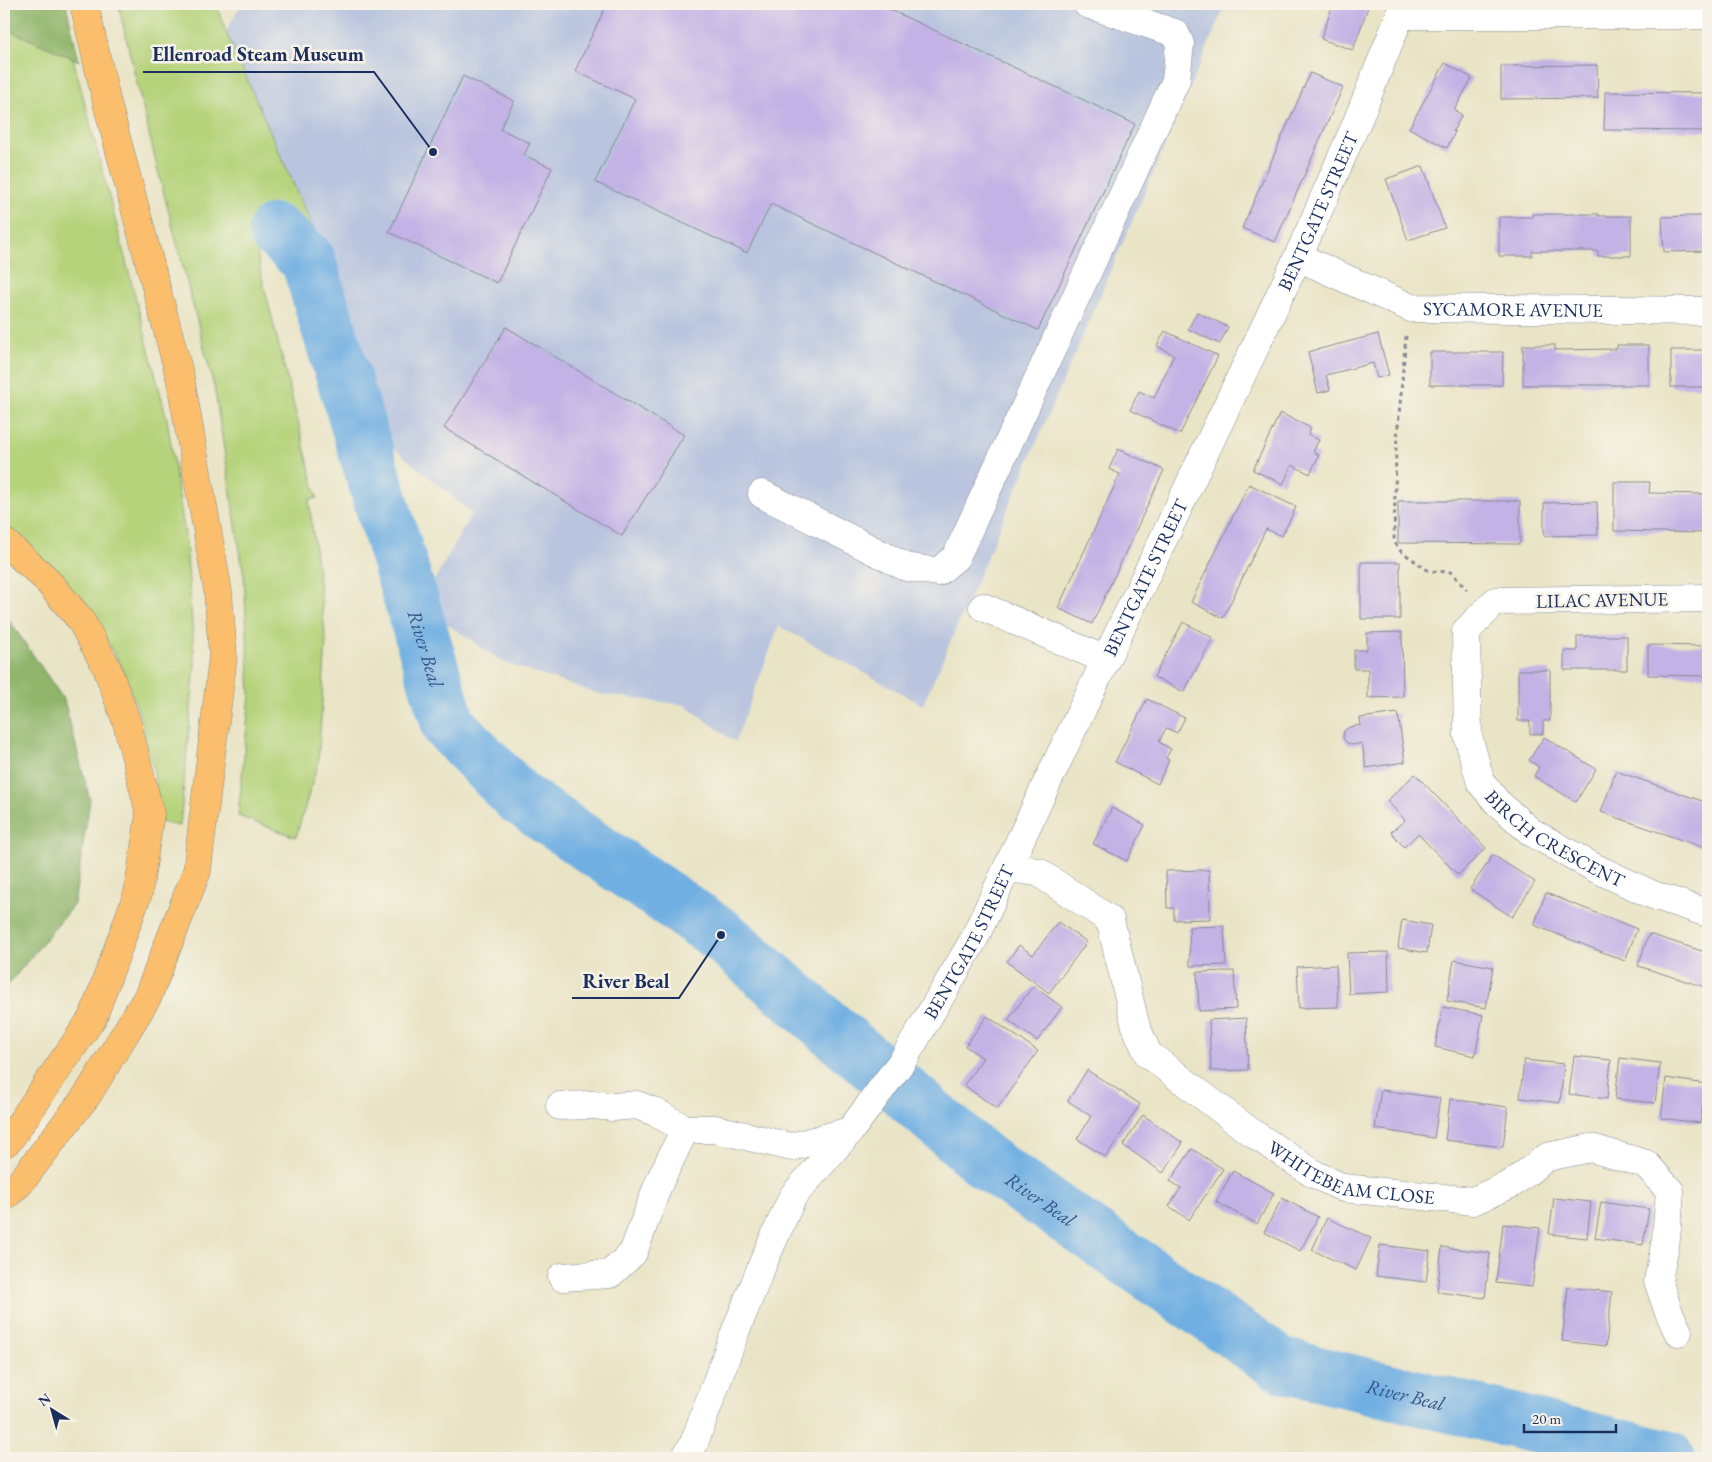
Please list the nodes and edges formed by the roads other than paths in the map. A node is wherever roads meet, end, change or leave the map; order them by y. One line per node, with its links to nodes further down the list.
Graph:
1 (84, 4): 19 (highway)
2 (1087, 4): 7 (street)
3 (1401, 10): 4 (street); 5 (street, BENTGATE STREET)
4 (1708, 15)
5 (1298, 257): 6 (street, SYCAMORE AVENUE); 12 (street, BENTGATE STREET)
6 (1708, 311)
7 (762, 494)
8 (4, 542): 18 (highway)
9 (1708, 598): 10 (street, LILAC AVENUE)
10 (1491, 606): 14 (street, BIRCH CRESCENT)
11 (983, 608): 12 (street)
12 (1106, 660): 13 (street, BENTGATE STREET)
13 (1007, 868): 17 (street, BENTGATE STREET); 21 (street, WHITEBEAM CLOSE)
14 (1708, 913)
15 (560, 1106): 16 (street)
16 (685, 1129): 17 (street); 20 (street)
17 (850, 1131): 22 (street, BENTGATE STREET)
18 (4, 1144)
19 (4, 1197)
20 (562, 1277)
21 (1678, 1332)
22 (685, 1458)

